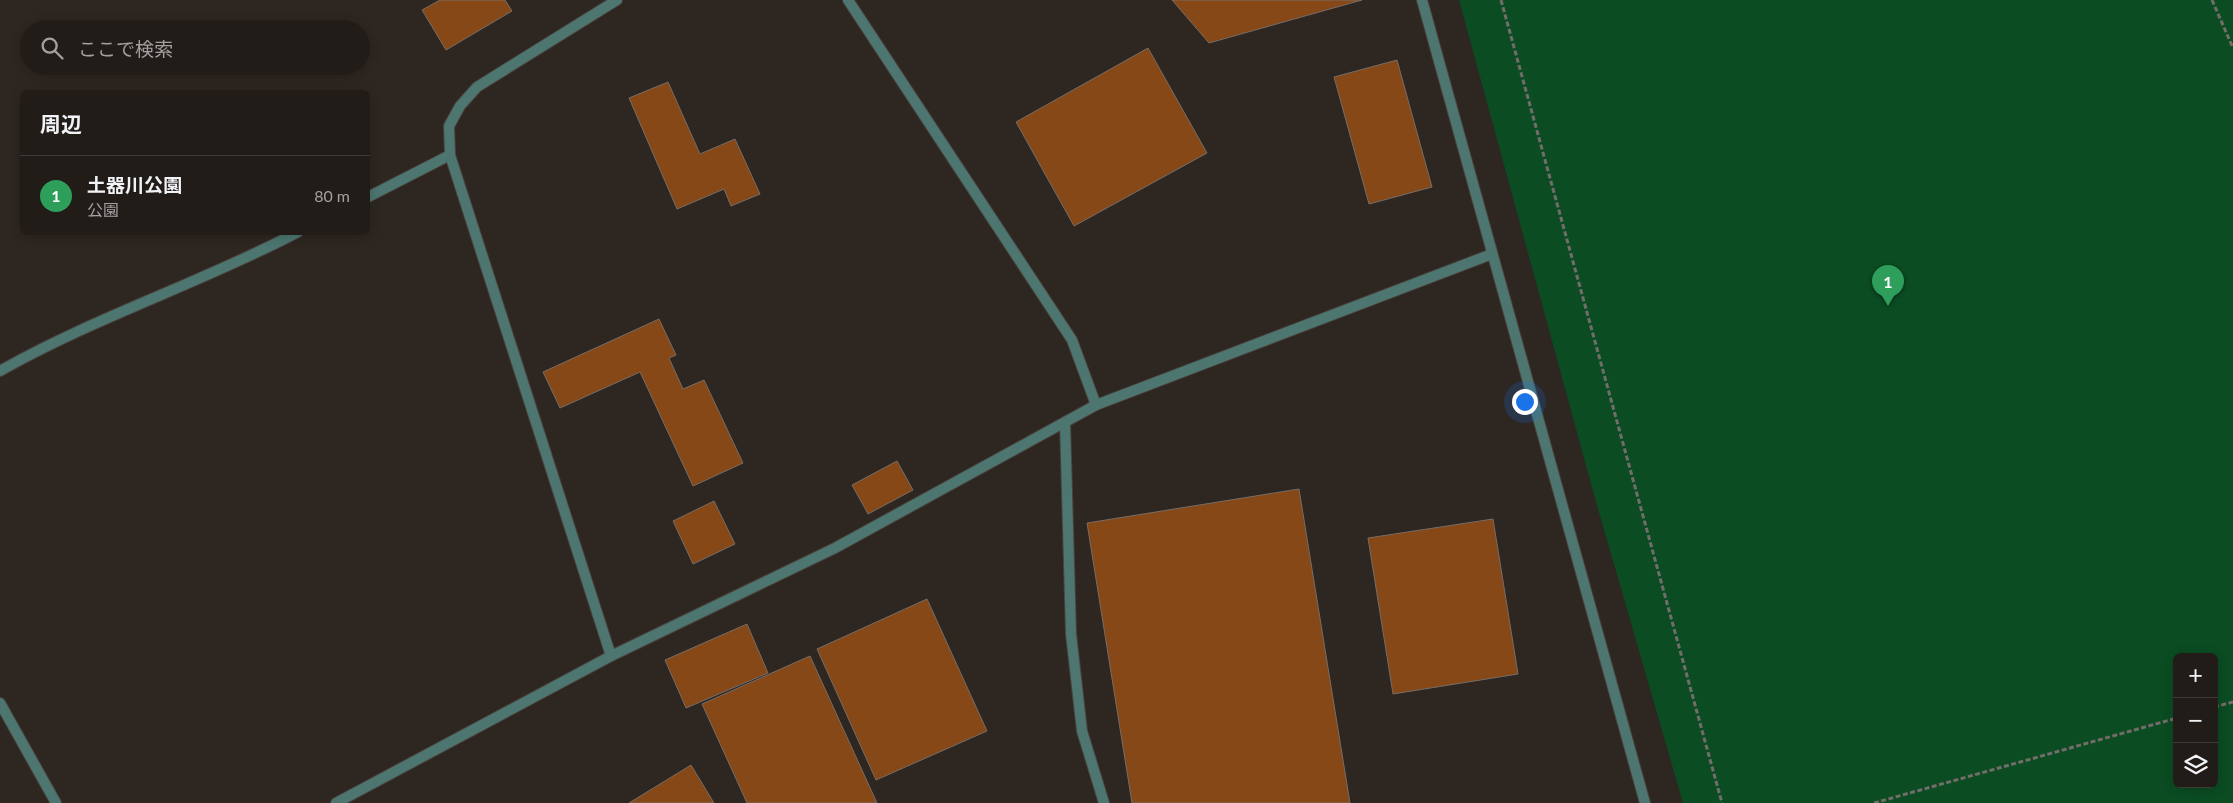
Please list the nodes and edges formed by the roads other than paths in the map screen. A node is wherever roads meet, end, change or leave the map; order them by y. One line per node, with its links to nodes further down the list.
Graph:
1 (617, 0): 4 (street)
2 (848, 0): 9 (street)
3 (1422, 0): 7 (street)
4 (450, 155): 5 (street); 11 (street)
5 (370, 196)
6 (292, 235): 8 (street)
7 (1492, 254): 9 (street); 16 (street)
8 (0, 371)
9 (1096, 405): 10 (street)
10 (1065, 422): 11 (street); 15 (street)
11 (612, 656): 14 (street)
12 (0, 703): 13 (street)
13 (56, 803)
14 (336, 803)
15 (1104, 803)
16 (1645, 803)

